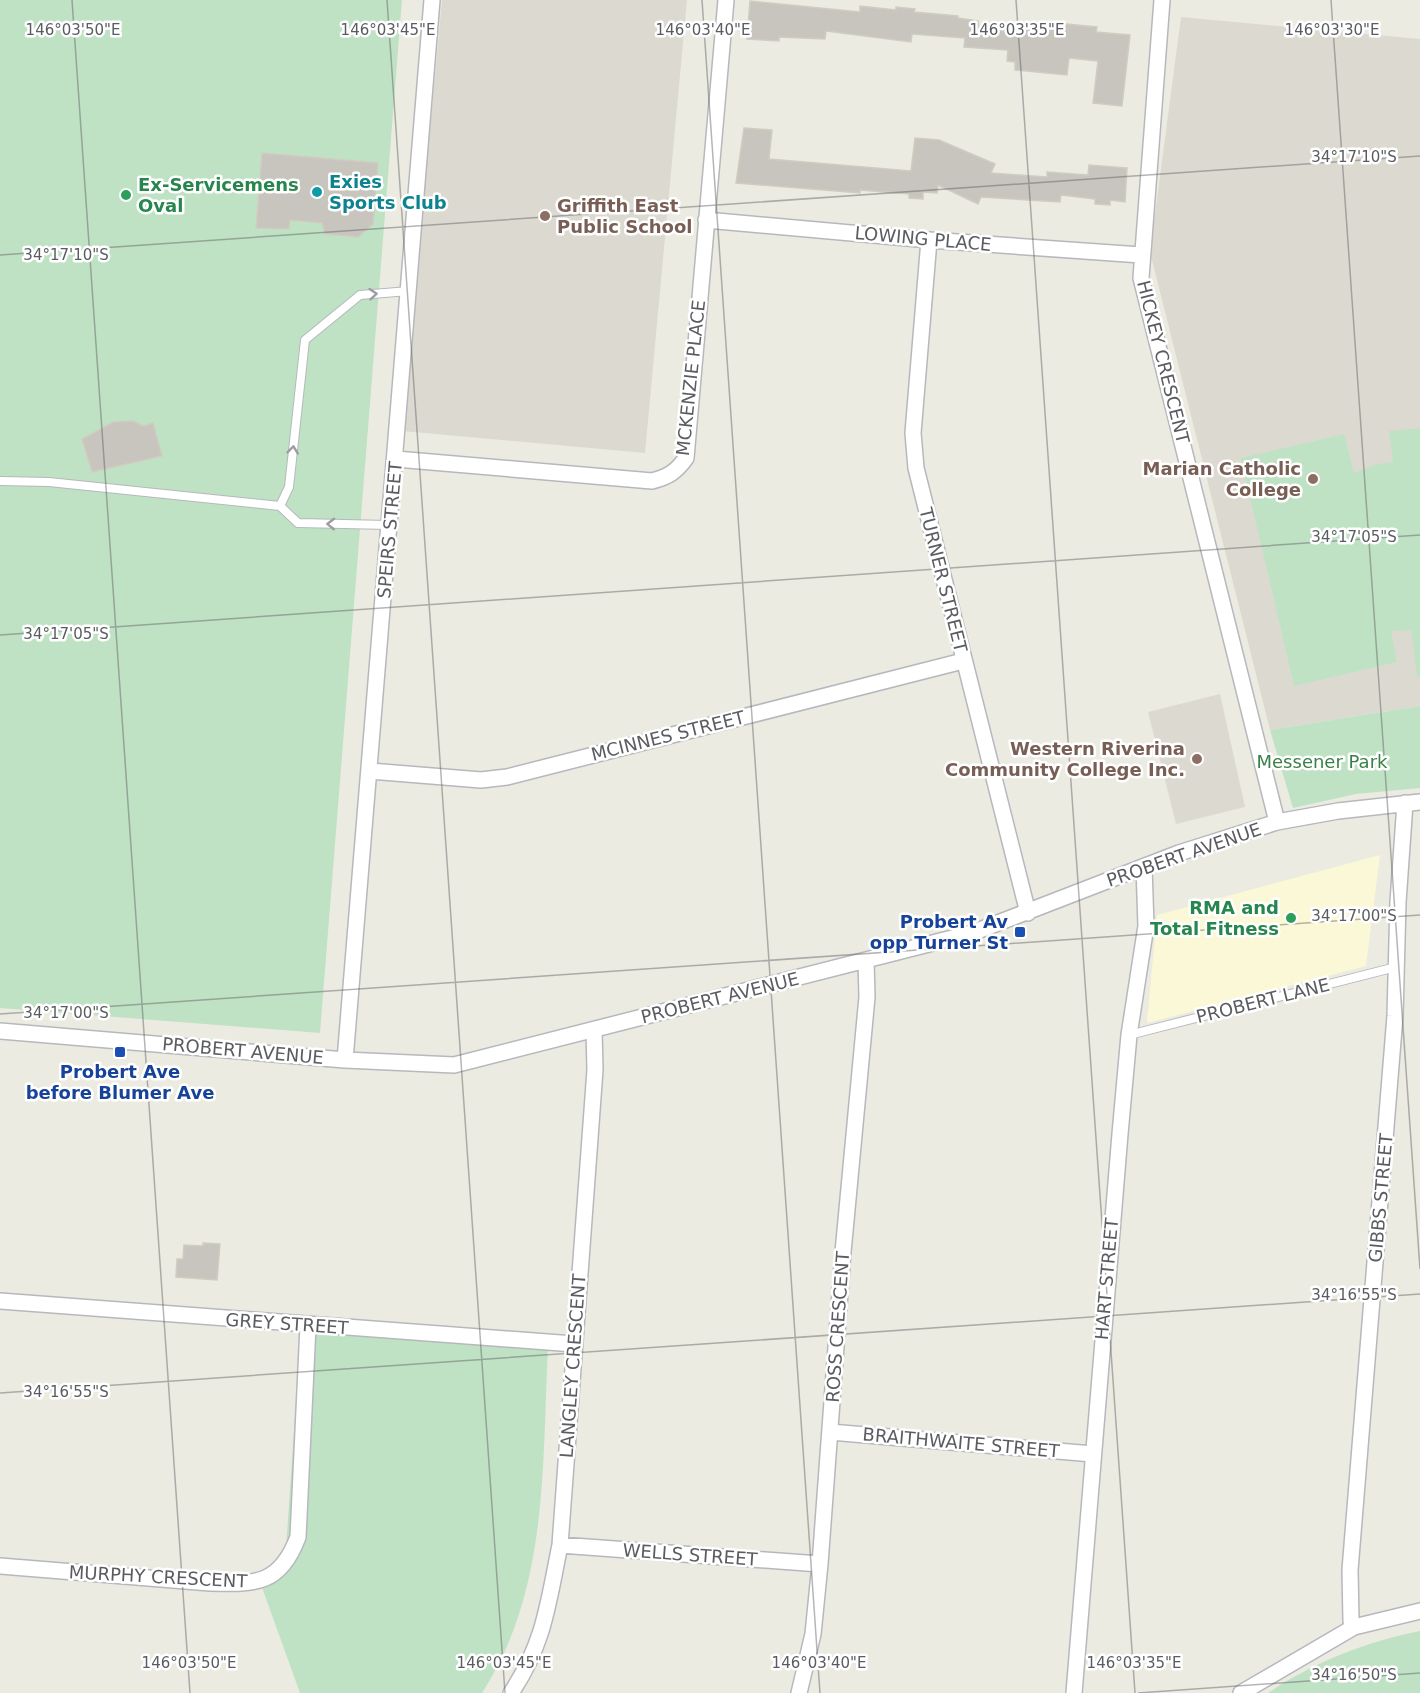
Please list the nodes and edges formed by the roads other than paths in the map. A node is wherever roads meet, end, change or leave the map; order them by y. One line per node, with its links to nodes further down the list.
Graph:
1 (432, 0): 7 (street, SPEIRS STREET)
2 (726, 0): 4 (street, MCKENZIE PLACE)
3 (1162, 0): 6 (street, HICKEY CRESCENT)
4 (706, 220): 5 (street, LOWING PLACE); 8 (street, MCKENZIE PLACE)
5 (929, 240): 6 (street, LOWING PLACE); 12 (street, TURNER STREET)
6 (1141, 255): 15 (street, HICKEY CRESCENT)
7 (409, 291): 8 (street, SPEIRS STREET); 10 (lane, one-way to 7)
8 (396, 459): 11 (street, SPEIRS STREET)
9 (0, 481): 10 (lane)
10 (280, 506): 11 (lane, one-way to 10)
11 (390, 525): 13 (street, SPEIRS STREET)
12 (963, 661): 13 (street, MCINNES STREET); 17 (street, TURNER STREET)
13 (370, 771): 23 (street, SPEIRS STREET)
14 (1412, 802): 15 (street, PROBERT AVENUE); 19 (street, GIBBS STREET)
15 (1277, 822): 16 (street, PROBERT AVENUE)
16 (1144, 867): 17 (street, PROBERT AVENUE); 22 (street, HART STREET)
17 (1028, 913): 18 (street, PROBERT AVENUE)
18 (866, 961): 20 (street, PROBERT AVENUE); 27 (street, ROSS CRESCENT)
19 (1396, 967): 22 (lane, PROBERT LANE); 33 (street, GIBBS STREET)
20 (594, 1030): 23 (street, PROBERT AVENUE); 26 (street, LANGLEY CRESCENT)
21 (0, 1031): 23 (street, PROBERT AVENUE)
22 (1129, 1035): 28 (street, HART STREET)
23 (345, 1060)
24 (0, 1301): 25 (street, GREY STREET)
25 (308, 1326): 26 (street, GREY STREET); 31 (street, MURPHY CRESCENT)
26 (574, 1344): 29 (street, LANGLEY CRESCENT)
27 (830, 1432): 28 (street, BRAITHWAITE STREET); 30 (street, ROSS CRESCENT)
28 (1093, 1454): 36 (street, HART STREET)
29 (560, 1545): 30 (street, WELLS STREET); 34 (street, LANGLEY CRESCENT)
30 (820, 1564): 35 (street, ROSS CRESCENT)
31 (0, 1566)
32 (1420, 1611): 33 (street)
33 (1354, 1627): 37 (street)
34 (511, 1693)
35 (799, 1693)
36 (1074, 1693)
37 (1241, 1693)

